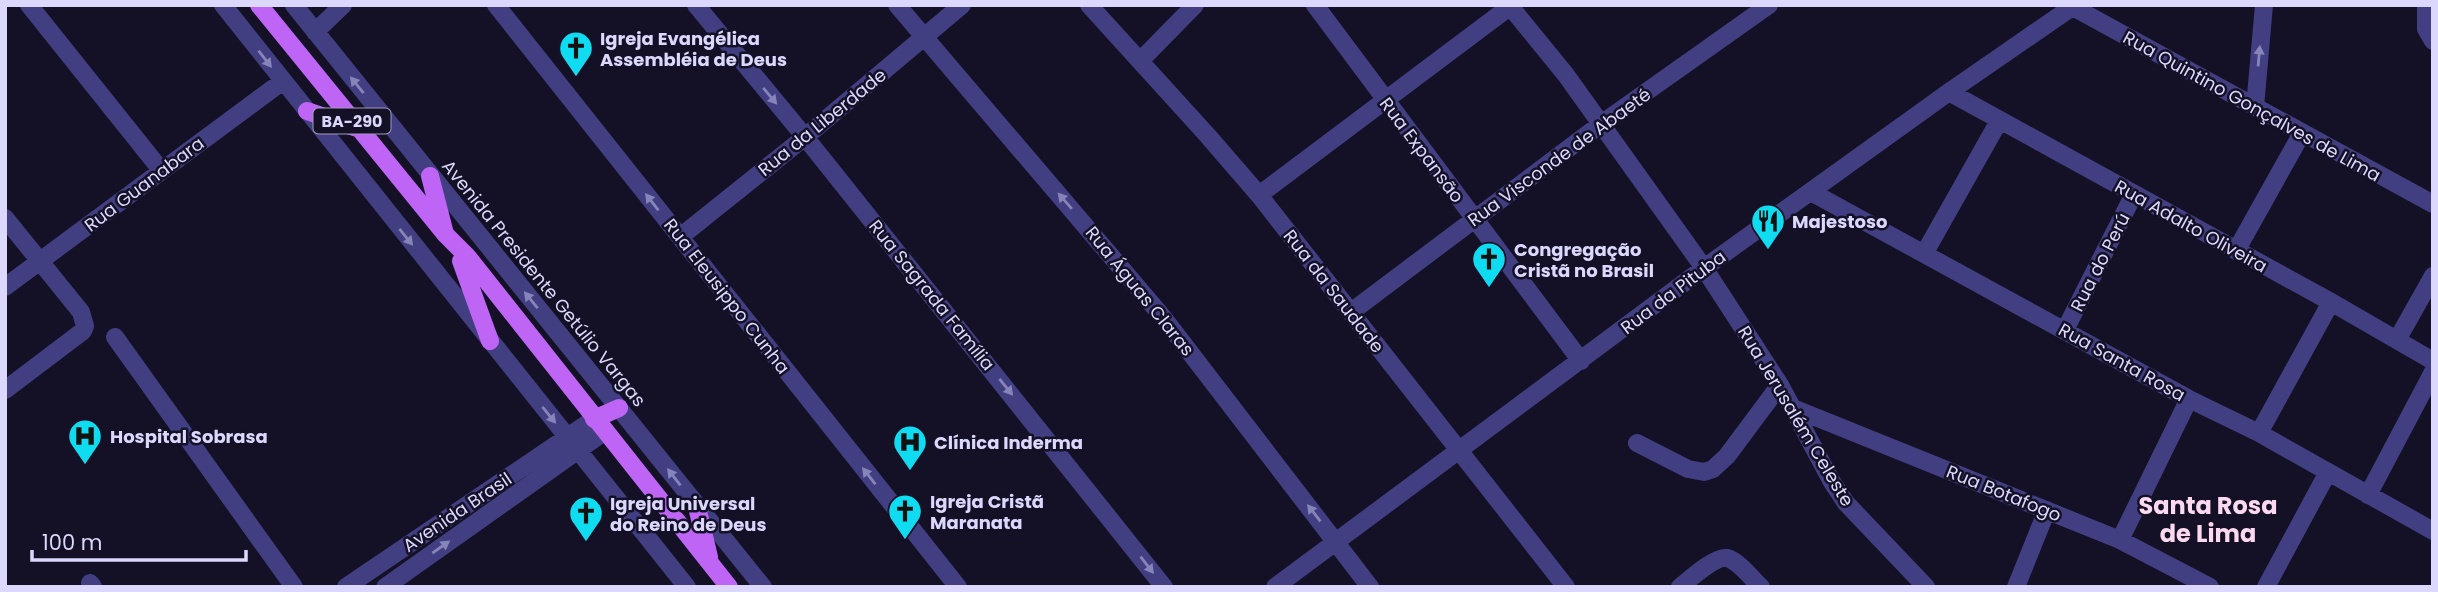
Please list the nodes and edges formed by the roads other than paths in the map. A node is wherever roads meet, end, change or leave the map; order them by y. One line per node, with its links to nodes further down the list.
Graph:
1 (29, 5): 32 (street)
2 (223, 5): 22 (street, one-way to 22)
3 (260, 5): 29 (main road, BA-290)
4 (294, 5): 18 (street, Avenida Presidente Getúlio Vargas)
5 (343, 5): 18 (street)
6 (496, 5): 41 (street, Rua Eleusippo Cunha, one-way to 6)
7 (696, 5): 31 (street, Rua Sagrada Família, one-way to 31)
8 (897, 5): 19 (street, Rua Águas Claras)
9 (962, 5): 19 (street, Rua da Liberdade)
10 (1089, 5): 21 (street, Rua da Saudade)
11 (1195, 5): 21 (street)
12 (1769, 5): 28 (street, Rua Visconde de Abaeté)
13 (2264, 5): 25 (street, one-way to 13)
14 (2426, 5): 20 (street)
15 (1510, 6): 24 (street); 28 (street, Rua Jerusalém Celeste)
16 (2074, 6): 23 (street, Rua da Pituba); 25 (street, Rua Quintino Gonçalves de Lima)
17 (1320, 7): 24 (street, Rua Expansão)
18 (315, 32): 33 (street, Avenida Presidente Getúlio Vargas, one-way to 18)
19 (924, 38): 31 (street, Rua da Liberdade); 74 (street, Rua Águas Claras, one-way to 19)
20 (2433, 41)
21 (1140, 61): 36 (street, Rua da Saudade)
22 (283, 81): 26 (street); 32 (street, Rua Guanabara)
23 (1949, 92): 27 (street, Rua Adalto Oliveira); 34 (street, Rua da Pituba)
24 (1385, 101): 36 (street); 39 (street, Rua Expansão)
25 (2255, 107): 30 (street, Rua Quintino Gonçalves de Lima)
26 (307, 111): 29 (main road); 54 (street, one-way to 54)
27 (1999, 121): 35 (street, Rua Adalto Oliveira); 43 (street)
28 (1601, 124): 39 (street, Rua Visconde de Abaeté); 46 (street, Rua Jerusalém Celeste)
29 (358, 129): 40 (main road, BA-290)
30 (2302, 133): 37 (street, Rua Quintino Gonçalves de Lima); 42 (street)
31 (805, 138): 41 (street, Rua da Liberdade); 85 (street, Rua Sagrada Família, one-way to 85)
32 (161, 170): 45 (street, Rua Guanabara)
33 (430, 176): 40 (main road); 61 (street, Avenida Presidente Getúlio Vargas, one-way to 33)
34 (1811, 192): 43 (street, Rua Santa Rosa); 46 (street, Rua da Pituba)
35 (2134, 194): 42 (street, Rua Adalto Oliveira); 51 (street, Rua do Perú)
36 (1258, 195): 50 (street, Rua da Saudade)
37 (2433, 204)
38 (5, 218): 45 (street)
39 (1474, 220): 50 (street, Rua Visconde de Abaeté); 55 (street, Rua Expansão)
40 (446, 235): 44 (main road, BA-290); 63 (main road, BA-290)
41 (680, 237): 84 (street, Rua Eleusippo Cunha, one-way to 41)
42 (2235, 251): 49 (street, Rua Adalto Oliveira)
43 (1924, 254): 51 (street, Rua Santa Rosa)
44 (461, 261): 54 (main road); 63 (main road, BA-290)
45 (39, 262): 48 (street, Rua Guanabara); 59 (street)
46 (1704, 268): 55 (street, Rua da Pituba); 58 (street, Rua Jerusalém Celeste)
47 (2433, 276): 53 (street)
48 (5, 287)
49 (2331, 302): 53 (street, Rua Adalto Oliveira); 64 (street)
50 (1351, 312): 67 (street, Rua da Saudade)
51 (2065, 330): 60 (street, Rua Santa Rosa)
52 (115, 337): 77 (street)
53 (2397, 340): 56 (street, Rua Adalto Oliveira)
54 (490, 341): 66 (street, one-way to 66)
55 (1581, 361): 67 (street, Rua da Pituba)
56 (2433, 361)
57 (2433, 372): 69 (street)
58 (1780, 385): 62 (street, Rua Jerusalém Celeste); 65 (street)
59 (5, 390)
60 (2189, 399): 64 (street, Rua Santa Rosa); 73 (street)
61 (619, 408): 63 (main road); 70 (street, Avenida Presidente Getúlio Vargas, one-way to 61)
62 (1793, 408): 71 (street, Rua Botafogo); 91 (street, Rua Jerusalém Celeste)
63 (596, 427): 66 (street); 75 (main road, BA-290); 81 (main road, BA-290)
64 (2259, 433): 68 (street, Rua Santa Rosa)
65 (1637, 443)
66 (572, 444): 78 (street, Avenida Brasil); 79 (street, Avenida Brasil, one-way to 66); 80 (street)
67 (1460, 452): 74 (street, Rua da Pituba); 88 (street, Rua da Saudade)
68 (2328, 472): 69 (street, Rua Santa Rosa); 94 (street)
69 (2368, 495): 72 (street, Rua Santa Rosa)
70 (697, 507): 75 (main road); 83 (street, Avenida Presidente Getúlio Vargas)
71 (2048, 510): 73 (street, Rua Botafogo); 92 (street)
72 (2433, 531)
73 (2120, 540): 76 (street, Rua Botafogo)
74 (1336, 541): 86 (street, Rua da Pituba); 87 (street, Rua Águas Claras)
75 (710, 564): 82 (main road, BA-290)
76 (2179, 580): 93 (street, Rua Botafogo)
77 (294, 587)
78 (346, 587)
79 (386, 587)
80 (687, 587)
81 (718, 587)
82 (729, 587)
83 (763, 587)
84 (958, 587)
85 (1164, 587)
86 (1275, 587)
87 (1370, 587)
88 (1566, 587)
89 (1680, 587): 90 (street)
90 (1761, 587)
91 (1926, 587)
92 (2015, 587)
93 (2210, 587)
94 (2266, 587)

